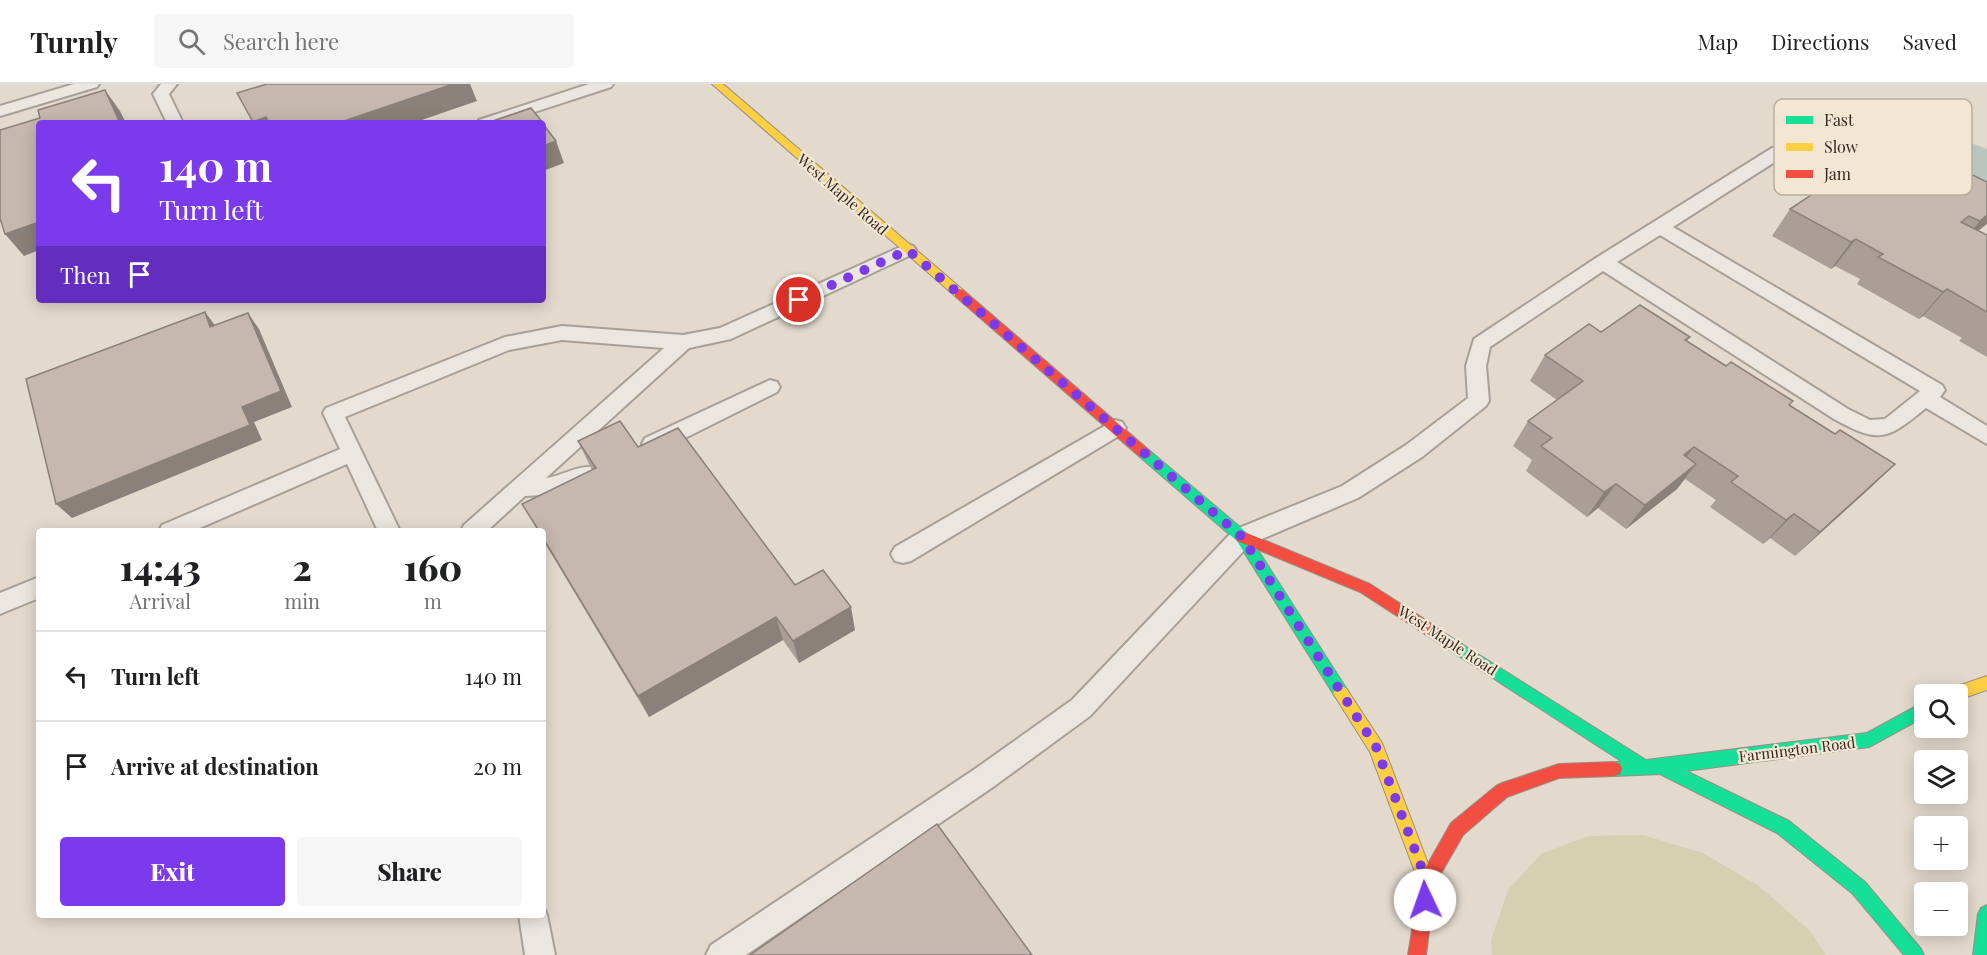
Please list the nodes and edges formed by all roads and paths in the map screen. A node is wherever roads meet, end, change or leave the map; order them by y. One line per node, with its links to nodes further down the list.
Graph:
1 (91, 84): 5 (lane)
2 (169, 84): 6 (lane)
3 (605, 84): 7 (lane)
4 (717, 84): 10 (main road, West Maple Road)
5 (0, 111)
6 (174, 120)
7 (494, 120)
8 (1774, 155): 9 (lane)
9 (1660, 227): 11 (lane); 14 (lane)
10 (908, 250): 12 (lane); 15 (main road, West Maple Road)
11 (1603, 262): 14 (lane); 24 (lane)
12 (683, 342): 17 (lane); 20 (lane)
13 (770, 387): 18 (lane)
14 (1925, 398): 16 (lane)
15 (1115, 428): 24 (main road, West Maple Road); 25 (lane)
16 (1987, 436)
17 (352, 453): 21 (lane); 22 (lane)
18 (634, 453)
19 (593, 472): 20 (lane)
20 (520, 488): 23 (lane)
21 (177, 528)
22 (388, 528)
23 (475, 528)
24 (1242, 537): 31 (main road, West Maple Road); 33 (main road, West Maple Road); 37 (lane)
25 (903, 554)
26 (36, 588): 27 (lane)
27 (0, 604)
28 (1987, 683): 29 (main road)
29 (1968, 689)
30 (1914, 715): 32 (main road, Farmington Road)
31 (1642, 766): 32 (main road); 33 (main road)
32 (1661, 767): 39 (main road)
33 (1427, 882): 38 (main road)
34 (1987, 914): 40 (main road)
35 (534, 918): 36 (lane)
36 (540, 955)
37 (721, 955)
38 (1417, 955)
39 (1915, 955)
40 (1982, 955)

